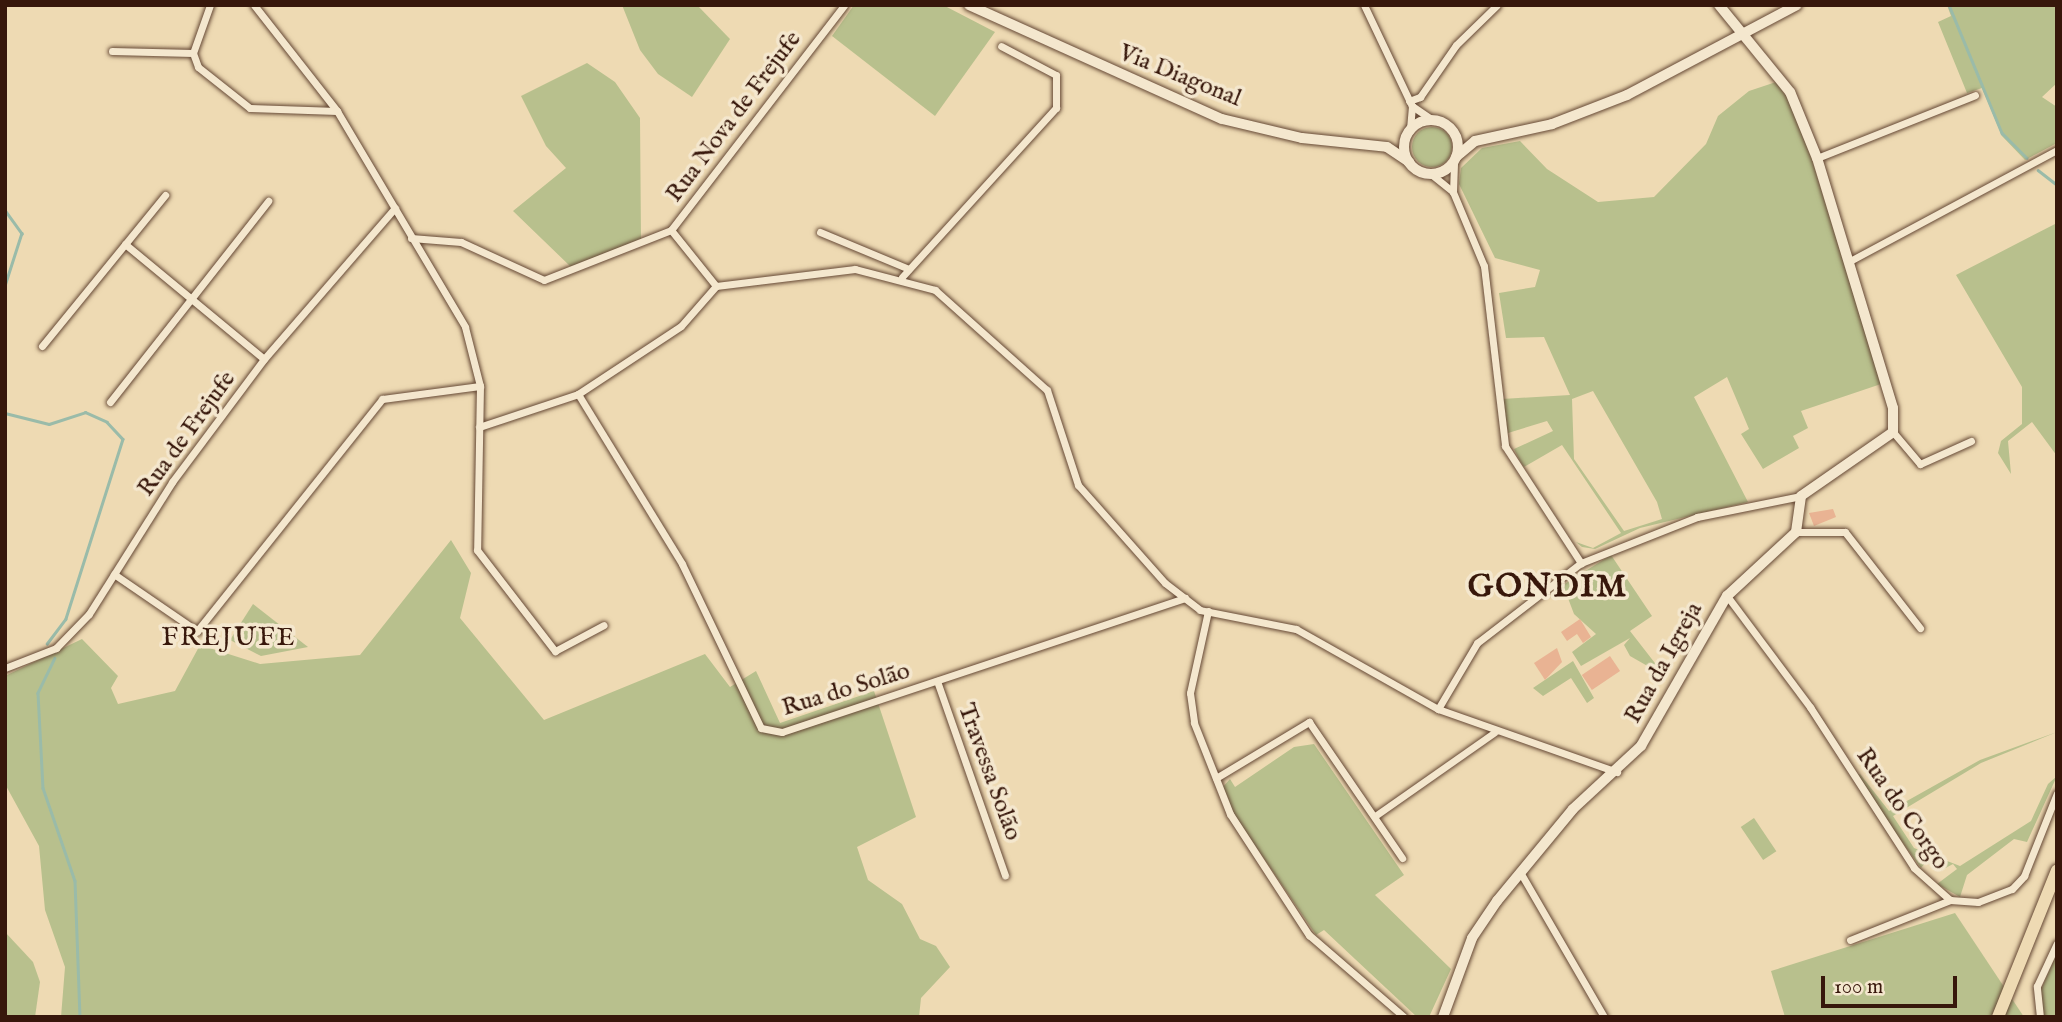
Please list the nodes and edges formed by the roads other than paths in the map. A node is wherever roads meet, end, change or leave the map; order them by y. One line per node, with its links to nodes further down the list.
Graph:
1 (210, 5): 12 (street)
2 (254, 5): 15 (street)
3 (844, 5): 30 (street, Rua Nova de Frejufe)
4 (969, 5): 20 (street, Via Diagonal)
5 (1364, 5): 14 (street)
6 (1497, 5): 14 (street)
7 (1719, 5): 9 (street)
8 (1797, 5): 9 (street)
9 (1742, 34): 19 (street); 22 (street)
10 (1001, 46): 35 (street)
11 (112, 51): 12 (street)
12 (193, 53): 15 (street)
13 (1975, 95): 22 (street)
14 (1411, 104): 16 (street); 18 (street)
15 (337, 111): 29 (street)
16 (1434, 121): 17 (street); 18 (street)
17 (1453, 132): 19 (street); 23 (street)
18 (1409, 134): 20 (street); 24 (street)
19 (1475, 141): 23 (street)
20 (1387, 147): 24 (street, Via Diagonal)
21 (2057, 150): 34 (street)
22 (1817, 158): 34 (street)
23 (1455, 159): 25 (street); 26 (street)
24 (1409, 162): 25 (street, Via Diagonal)
25 (1431, 174): 26 (street)
26 (1453, 191): 49 (street)
27 (165, 195): 33 (street)
28 (268, 201): 38 (street)
29 (394, 208): 32 (street); 40 (street, Rua de Frejufe)
30 (671, 230): 32 (street, Rua Nova de Frejufe); 37 (street)
31 (820, 232): 35 (street)
32 (411, 238): 41 (street)
33 (125, 244): 38 (street); 39 (street)
34 (1846, 263): 45 (street)
35 (909, 269): 36 (street)
36 (902, 277): 37 (street); 52 (street)
37 (716, 286): 42 (street)
38 (190, 297): 40 (street); 43 (street)
39 (42, 346)
40 (264, 359): 50 (street, Rua de Frejufe)
41 (480, 386): 44 (street); 50 (street)
42 (578, 394): 44 (street); 57 (street, Rua do Solão)
43 (110, 402)
44 (478, 427): 54 (street)
45 (1893, 432): 46 (street); 47 (street)
46 (1971, 440)
47 (1801, 496): 48 (street); 49 (street)
48 (1796, 532): 51 (street, Rua da Igreja); 55 (street)
49 (1581, 563): 58 (street)
50 (114, 574): 56 (street, Rua de Frejufe)
51 (1727, 596): 60 (street, Rua da Igreja); 68 (street, Rua do Corgo)
52 (1185, 598): 53 (street); 57 (street, Rua do Solão)
53 (1208, 611): 58 (street); 61 (street)
54 (604, 625)
55 (1920, 628)
56 (5, 668)
57 (937, 681): 67 (street, Travessa Solão)
58 (1438, 709): 59 (street)
59 (1495, 732): 60 (street); 63 (street)
60 (1618, 772): 66 (street, Rua da Igreja)
61 (1216, 778): 63 (street); 71 (street)
62 (2057, 793): 68 (street, Rua do Corgo)
63 (1375, 816): 64 (street)
64 (1402, 858)
65 (2057, 870): 74 (main road)
66 (1520, 872): 72 (street, Rua da Igreja); 73 (street)
67 (1005, 875)
68 (1950, 900): 69 (street)
69 (1850, 940)
70 (2057, 943): 75 (street)
71 (1404, 1017)
72 (1443, 1017)
73 (1604, 1017)
74 (1998, 1017)
75 (2040, 1017)

